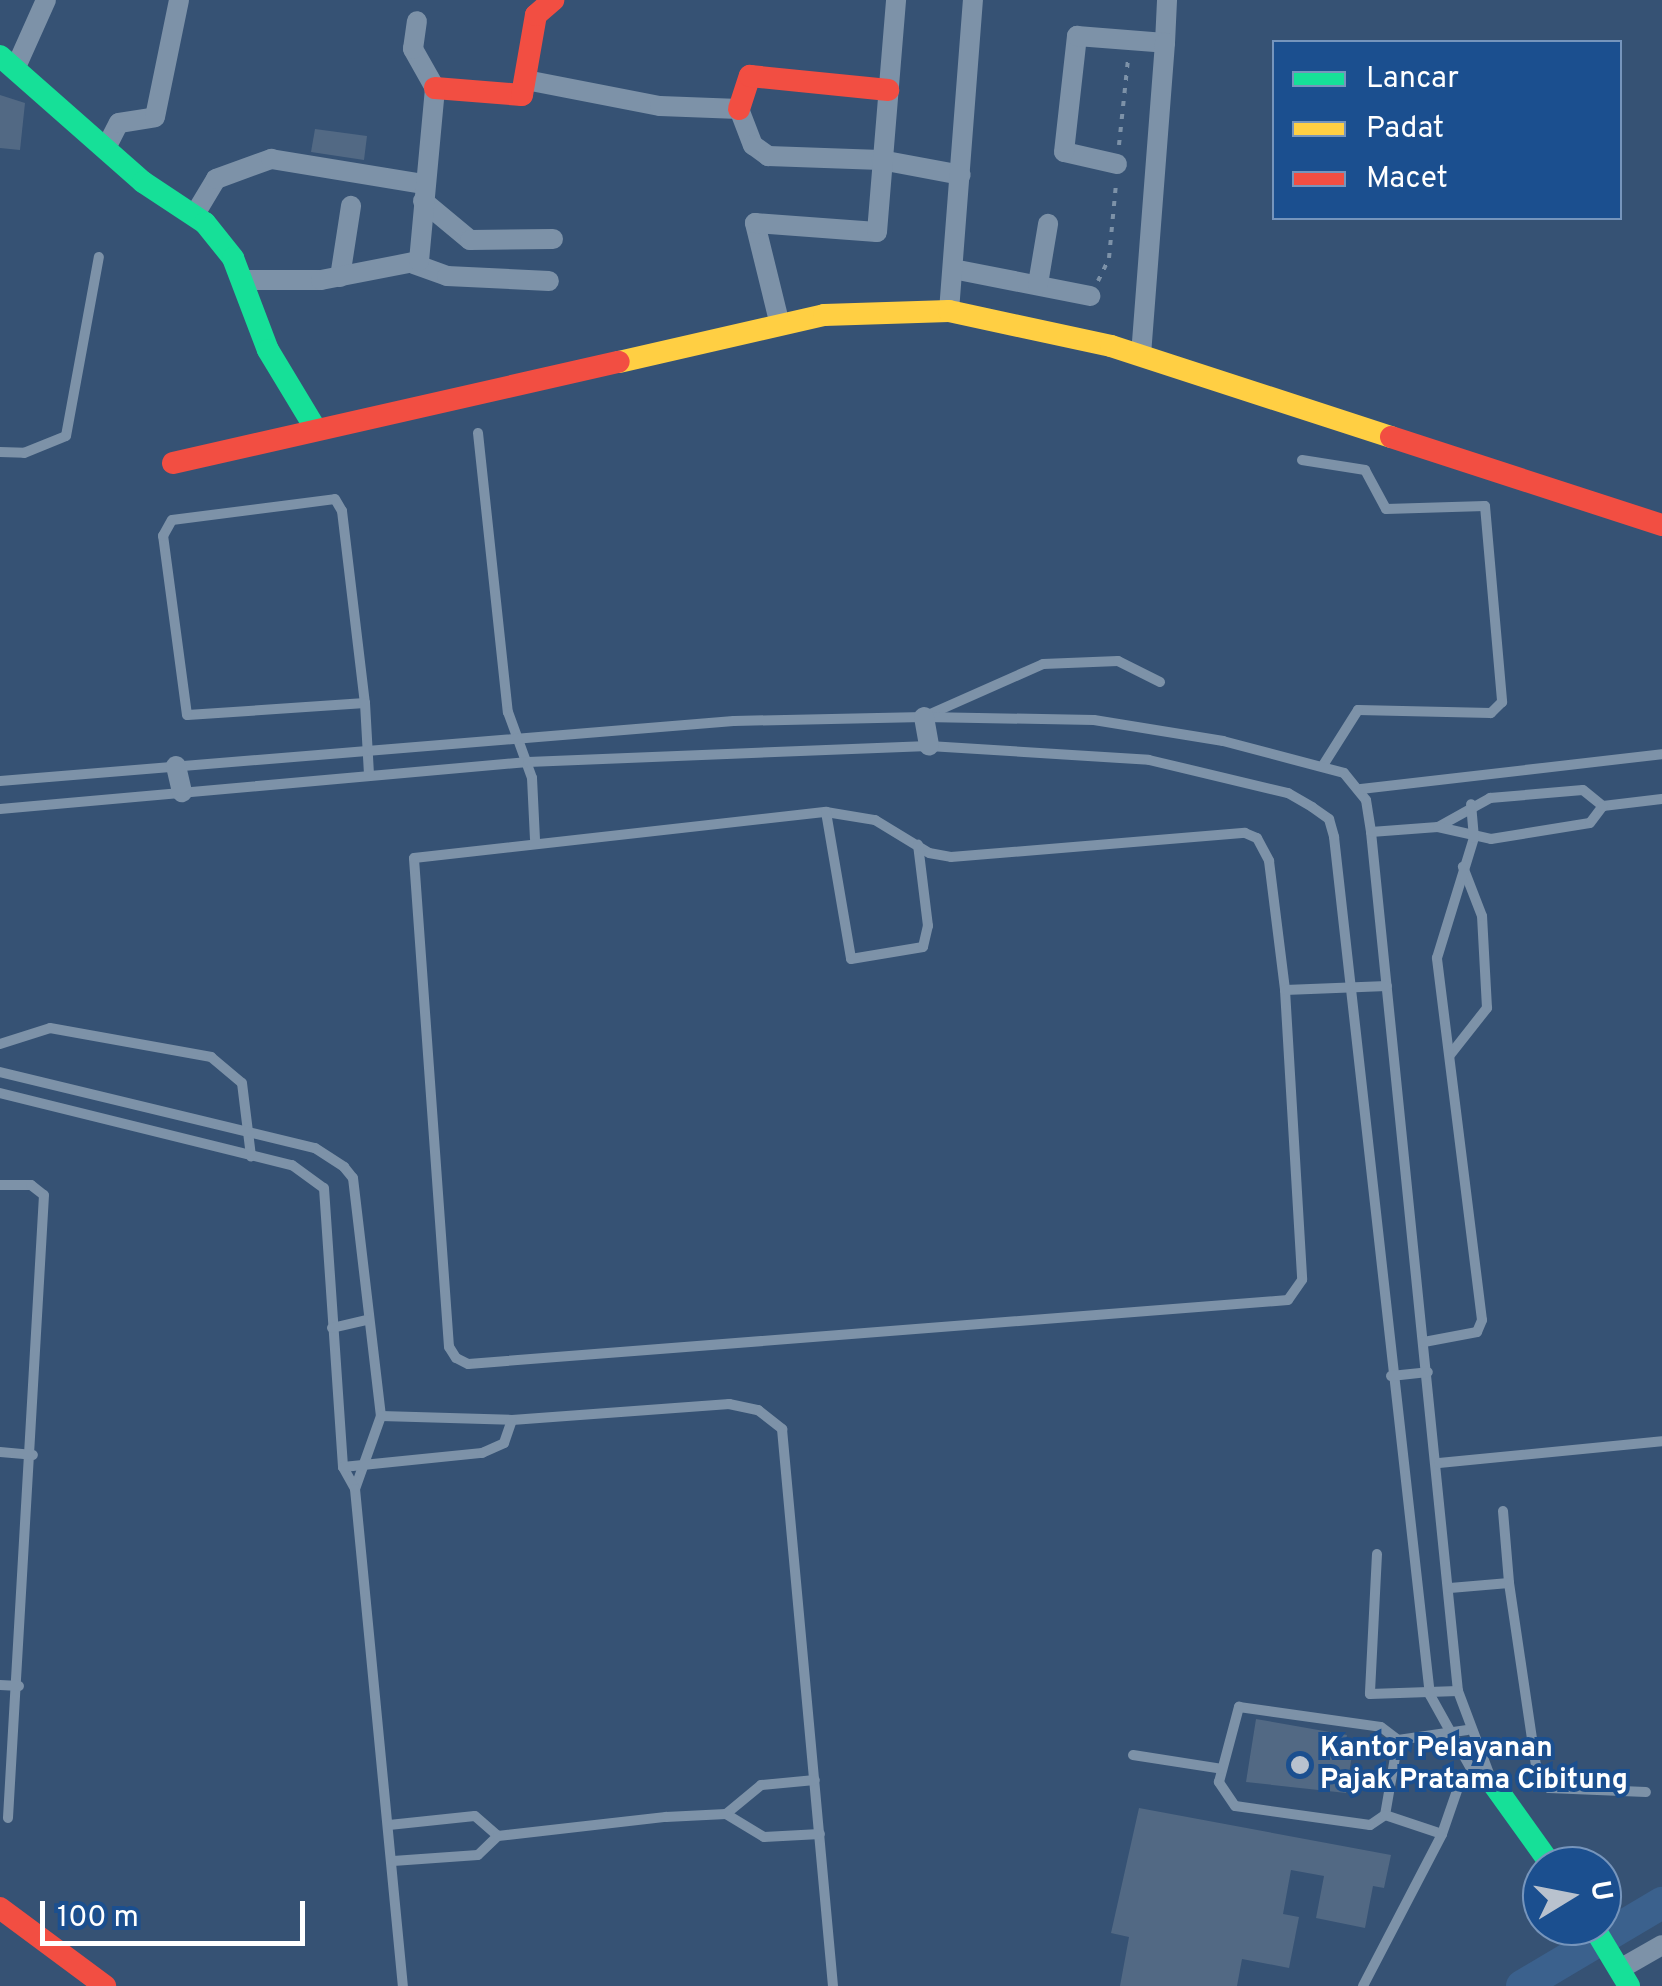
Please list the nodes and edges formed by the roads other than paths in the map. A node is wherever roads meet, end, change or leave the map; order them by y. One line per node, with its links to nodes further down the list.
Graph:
1 (46, 0): 9 (street)
2 (179, 0): 14 (street)
3 (554, 0): 10 (street)
4 (896, 0): 12 (street)
5 (973, 0): 17 (street)
6 (1167, 0): 8 (street)
7 (417, 21): 11 (street)
8 (1166, 43): 16 (street); 33 (street)
9 (8, 62): 14 (street)
10 (526, 80): 11 (street); 13 (street)
11 (435, 88): 18 (street)
12 (888, 90): 13 (street); 15 (street)
13 (739, 109): 15 (street)
14 (106, 148): 20 (street)
15 (881, 160): 17 (street); 32 (street)
16 (1117, 164)
17 (960, 176): 25 (street)
18 (423, 193): 20 (street); 22 (street); 24 (street)
19 (350, 206): 26 (street)
20 (194, 214): 27 (street)
21 (1048, 224): 29 (street)
22 (553, 239)
23 (99, 257): 36 (lane)
24 (414, 264): 26 (street); 28 (street)
25 (952, 270): 29 (street); 31 (street)
26 (340, 277): 27 (street)
27 (244, 280): 34 (street)
28 (549, 281)
29 (1038, 284): 30 (street)
30 (1090, 296)
31 (949, 311): 32 (street); 33 (street)
32 (780, 325): 34 (street)
33 (1141, 356): 39 (street)
34 (316, 428): 38 (street)
35 (478, 434): 43 (lane)
36 (0, 452)
37 (1302, 460): 49 (lane)
38 (173, 463)
39 (1662, 525)
40 (1160, 682): 42 (lane)
41 (364, 703): 41 (lane); 45 (lane)
42 (924, 717): 43 (lane); 44 (street); 49 (lane)
43 (516, 738): 45 (lane); 47 (lane)
44 (929, 746): 47 (lane); 66 (lane)
45 (366, 750): 48 (lane); 50 (lane)
46 (1662, 754): 52 (lane)
47 (528, 762): 50 (lane); 62 (lane)
48 (176, 766): 51 (lane); 53 (street)
49 (1322, 767): 52 (lane)
50 (369, 774): 53 (lane)
51 (0, 781)
52 (1362, 790): 60 (lane)
53 (182, 792): 57 (lane)
54 (1662, 799): 56 (lane)
55 (1472, 804): 56 (lane); 59 (lane); 61 (lane)
56 (1603, 806): 61 (lane)
57 (0, 809)
58 (826, 812): 62 (lane); 63 (lane); 63 (lane)
59 (1438, 827): 60 (lane); 61 (lane)
60 (1371, 832): 65 (lane)
61 (1474, 838): 64 (lane)
62 (536, 839): 67 (lane)
63 (918, 845): 67 (lane)
64 (1463, 868): 69 (lane); 69 (lane)
65 (1387, 986): 66 (lane); 77 (lane)
66 (1347, 988): 67 (lane); 79 (lane)
67 (1285, 990)
68 (0, 1044): 72 (lane)
69 (1450, 1055): 77 (lane)
70 (0, 1072): 72 (lane)
71 (0, 1093): 73 (lane)
72 (254, 1136): 73 (lane); 75 (lane)
73 (251, 1156): 76 (lane)
74 (0, 1185): 84 (lane)
75 (367, 1320): 76 (lane); 80 (lane)
76 (332, 1328): 87 (lane)
77 (1424, 1342): 78 (lane)
78 (1428, 1372): 79 (lane); 86 (lane)
79 (1391, 1376): 96 (lane)
80 (381, 1416): 81 (lane); 85 (lane)
81 (512, 1420): 85 (lane); 103 (lane)
82 (1662, 1440): 86 (lane)
83 (0, 1452): 84 (lane)
84 (33, 1455): 94 (lane)
85 (365, 1463): 87 (lane); 88 (lane)
86 (1439, 1463): 92 (lane)
87 (343, 1467): 88 (lane)
88 (355, 1488): 109 (lane)
89 (1504, 1510): 91 (lane)
90 (1377, 1554): 96 (lane)
91 (1510, 1584): 92 (lane); 105 (lane)
92 (1450, 1588): 95 (lane)
93 (0, 1684): 94 (lane)
94 (19, 1686): 108 (lane)
95 (1458, 1691): 96 (lane); 97 (lane)
96 (1430, 1696): 98 (lane)
97 (1467, 1730): 98 (lane); 101 (lane)
98 (1450, 1738): 99 (lane); 104 (lane)
99 (1398, 1740): 102 (lane); 107 (lane)
100 (1132, 1755): 102 (lane)
101 (1484, 1761): 104 (lane); 104 (lane)
102 (1222, 1769): 107 (lane)
103 (815, 1780): 106 (lane); 110 (lane)
104 (1484, 1780): 111 (lane); 113 (street)
105 (1646, 1792)
106 (726, 1814): 110 (lane); 112 (lane)
107 (1385, 1815): 111 (lane)
108 (8, 1818)
109 (389, 1825): 112 (lane); 114 (lane)
110 (820, 1834): 121 (lane)
111 (1442, 1834): 122 (lane)
112 (498, 1836): 114 (lane)
113 (1536, 1846)
114 (393, 1861): 120 (lane)
115 (0, 1908): 119 (street)
116 (1662, 1945): 118 (street)
117 (1605, 1946): 118 (street)
118 (1620, 1970)
119 (105, 1986)
120 (403, 1986)
121 (832, 1986)
122 (1363, 1986)

